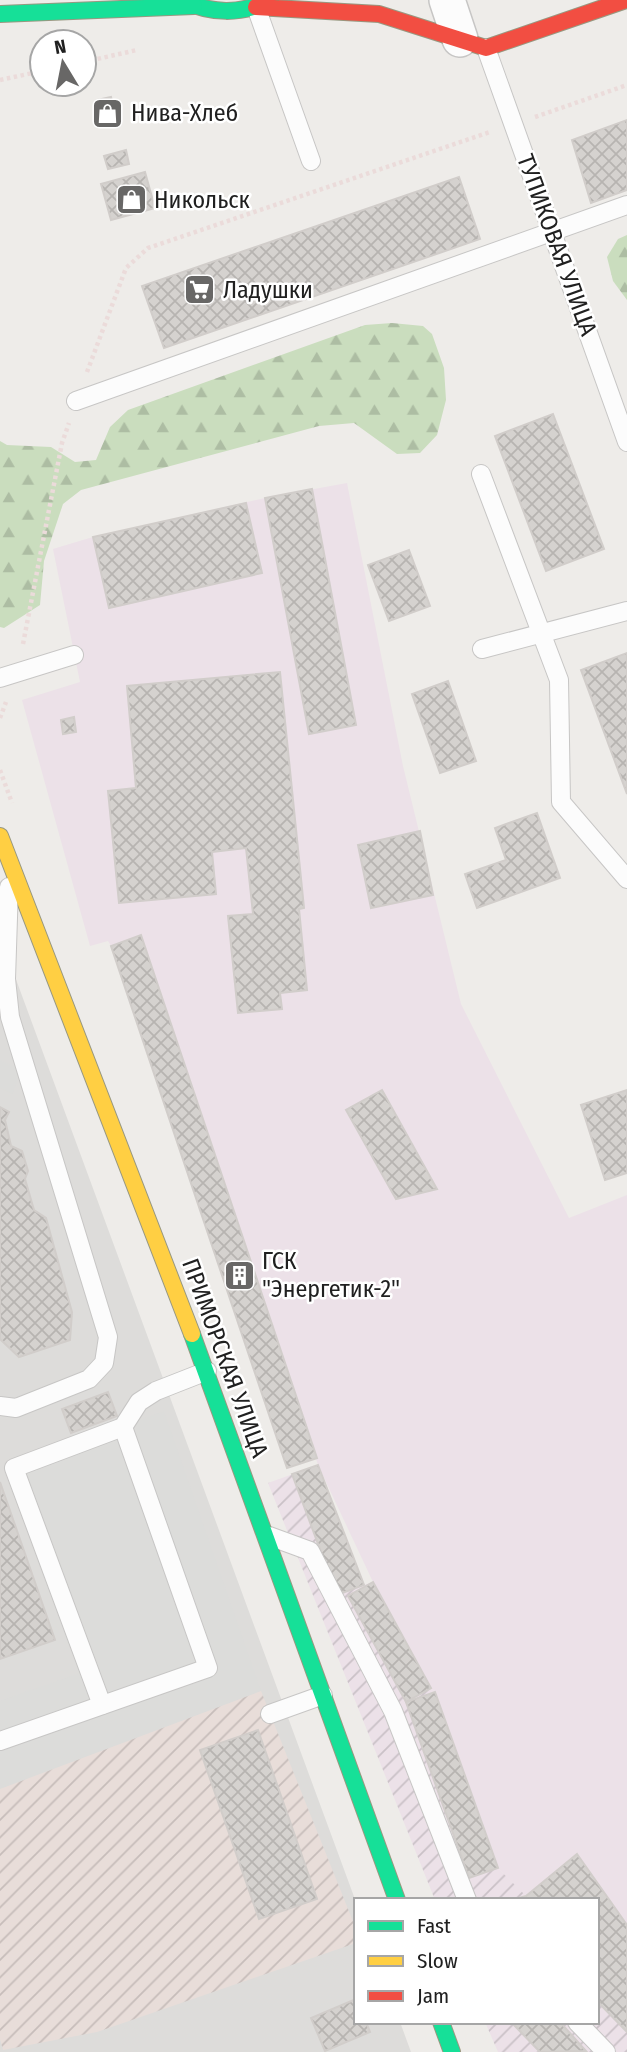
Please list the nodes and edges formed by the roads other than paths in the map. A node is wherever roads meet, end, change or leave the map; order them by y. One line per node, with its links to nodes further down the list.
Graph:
1 (447, 0): 7 (street)
2 (626, 0): 7 (main road)
3 (188, 3): 4 (main road); 6 (main road)
4 (264, 4): 5 (main road); 8 (lane)
5 (372, 7): 7 (main road)
6 (0, 14)
7 (473, 44): 10 (lane, ТУПИКОВАЯ УЛИЦА)
8 (311, 161)
9 (627, 205): 10 (lane)
10 (553, 233): 11 (lane); 12 (lane, ТУПИКОВАЯ УЛИЦА)
11 (76, 401)
12 (627, 442)
13 (481, 474): 15 (lane)
14 (627, 611): 15 (lane)
15 (540, 634): 16 (lane); 21 (lane)
16 (482, 649)
17 (74, 655): 18 (lane)
18 (0, 678)
19 (0, 836): 20 (main road, ПРИМОРСКАЯ УЛИЦА)
20 (9, 862): 22 (main road, ПРИМОРСКАЯ УЛИЦА); 23 (lane)
21 (627, 878)
22 (207, 1371): 24 (lane); 25 (main road, ПРИМОРСКАЯ УЛИЦА)
23 (0, 1406)
24 (123, 1427): 27 (lane); 27 (lane)
25 (265, 1534): 26 (main road, ПРИМОРСКАЯ УЛИЦА); 31 (lane)
26 (323, 1695): 28 (lane); 30 (main road, ПРИМОРСКАЯ УЛИЦА)
27 (102, 1705): 29 (lane)
28 (270, 1714)
29 (0, 1741)
30 (396, 1898)
31 (466, 1898)
32 (442, 2024): 34 (main road)
33 (579, 2024): 35 (lane)
34 (452, 2052)
35 (606, 2052)

